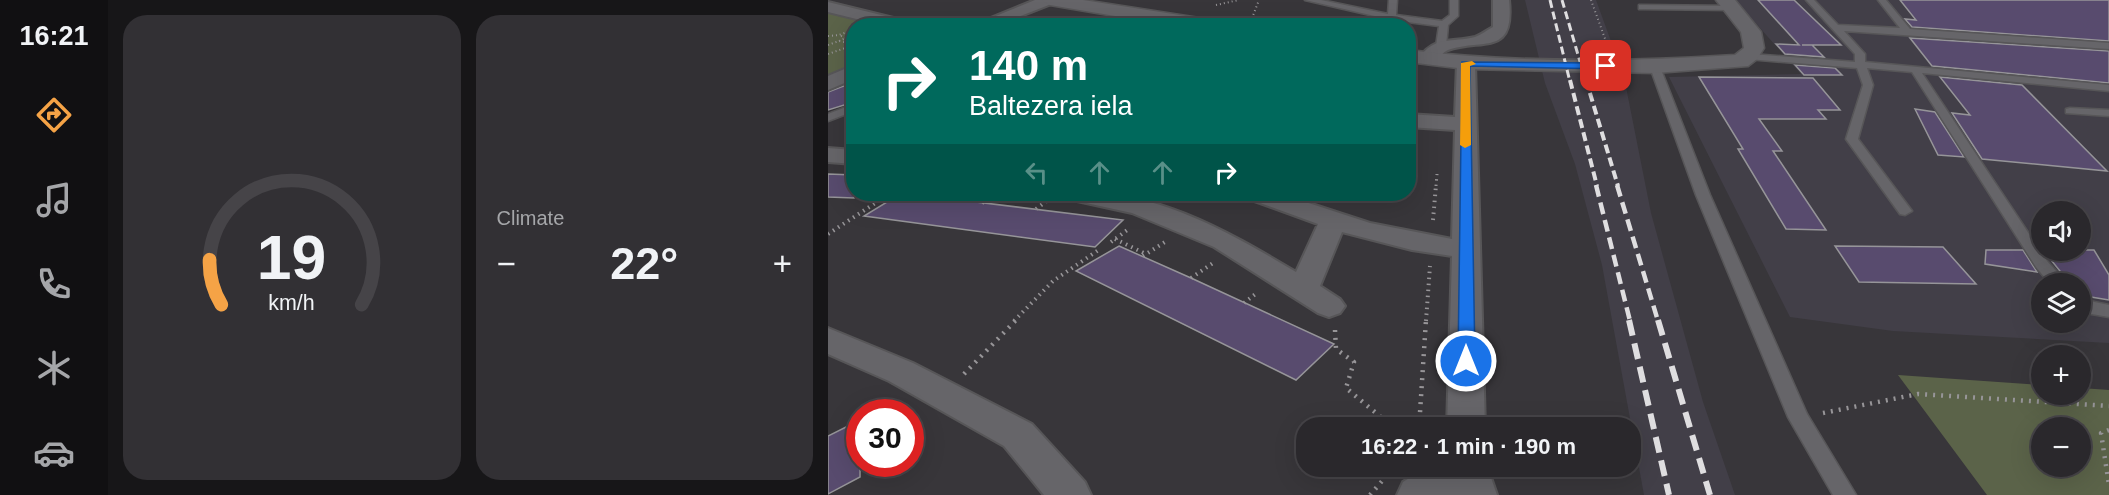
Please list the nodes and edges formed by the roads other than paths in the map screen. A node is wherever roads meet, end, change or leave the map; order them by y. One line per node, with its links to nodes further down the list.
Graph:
1 (1050, 0): 13 (street); 14 (street)
2 (1309, 0): 11 (lane)
3 (1393, 0): 11 (lane)
4 (1454, 0): 17 (lane)
5 (1501, 0): 20 (street)
6 (1810, 0): 18 (lane)
7 (1882, 0): 19 (lane)
8 (1729, 4): 10 (lane); 23 (street)
9 (828, 7): 12 (street)
10 (1642, 7)
11 (1392, 17): 15 (lane)
12 (874, 18)
13 (1001, 18)
14 (1162, 18)
15 (1399, 18)
16 (1416, 20): 17 (lane)
17 (1444, 24): 22 (lane)
18 (1836, 28): 19 (lane); 25 (lane)
19 (1907, 31): 21 (lane)
20 (1492, 36): 22 (street); 26 (street)
21 (2109, 46)
22 (1426, 54): 24 (street)
23 (1751, 57): 25 (lane); 27 (street)
24 (1466, 63): 26 (street); 37 (street)
25 (1860, 63): 28 (lane); 42 (lane)
26 (1494, 64): 27 (street)
27 (1655, 67): 57 (lane)
28 (1917, 71): 31 (lane); 45 (lane)
29 (846, 75): 30 (street)
30 (828, 84)
31 (2109, 87)
32 (846, 110): 35 (lane)
33 (2070, 111): 34 (lane)
34 (2109, 113)
35 (828, 118)
36 (1416, 121): 37 (street)
37 (1465, 124): 44 (street)
38 (828, 155): 39 (street)
39 (846, 156)
40 (1111, 201): 46 (street)
41 (1277, 201): 43 (street)
42 (1905, 211)
43 (1333, 222): 44 (street); 46 (street)
44 (1466, 249): 51 (street)
45 (2050, 273)
46 (1303, 289): 47 (street)
47 (1329, 306)
48 (2091, 309): 49 (lane)
49 (2109, 311)
50 (828, 340): 54 (street)
51 (1466, 417)
52 (1445, 477): 55 (street)
53 (1470, 477): 56 (street)
54 (1070, 495)
55 (1418, 495)
56 (1476, 495)
57 (1845, 495)

